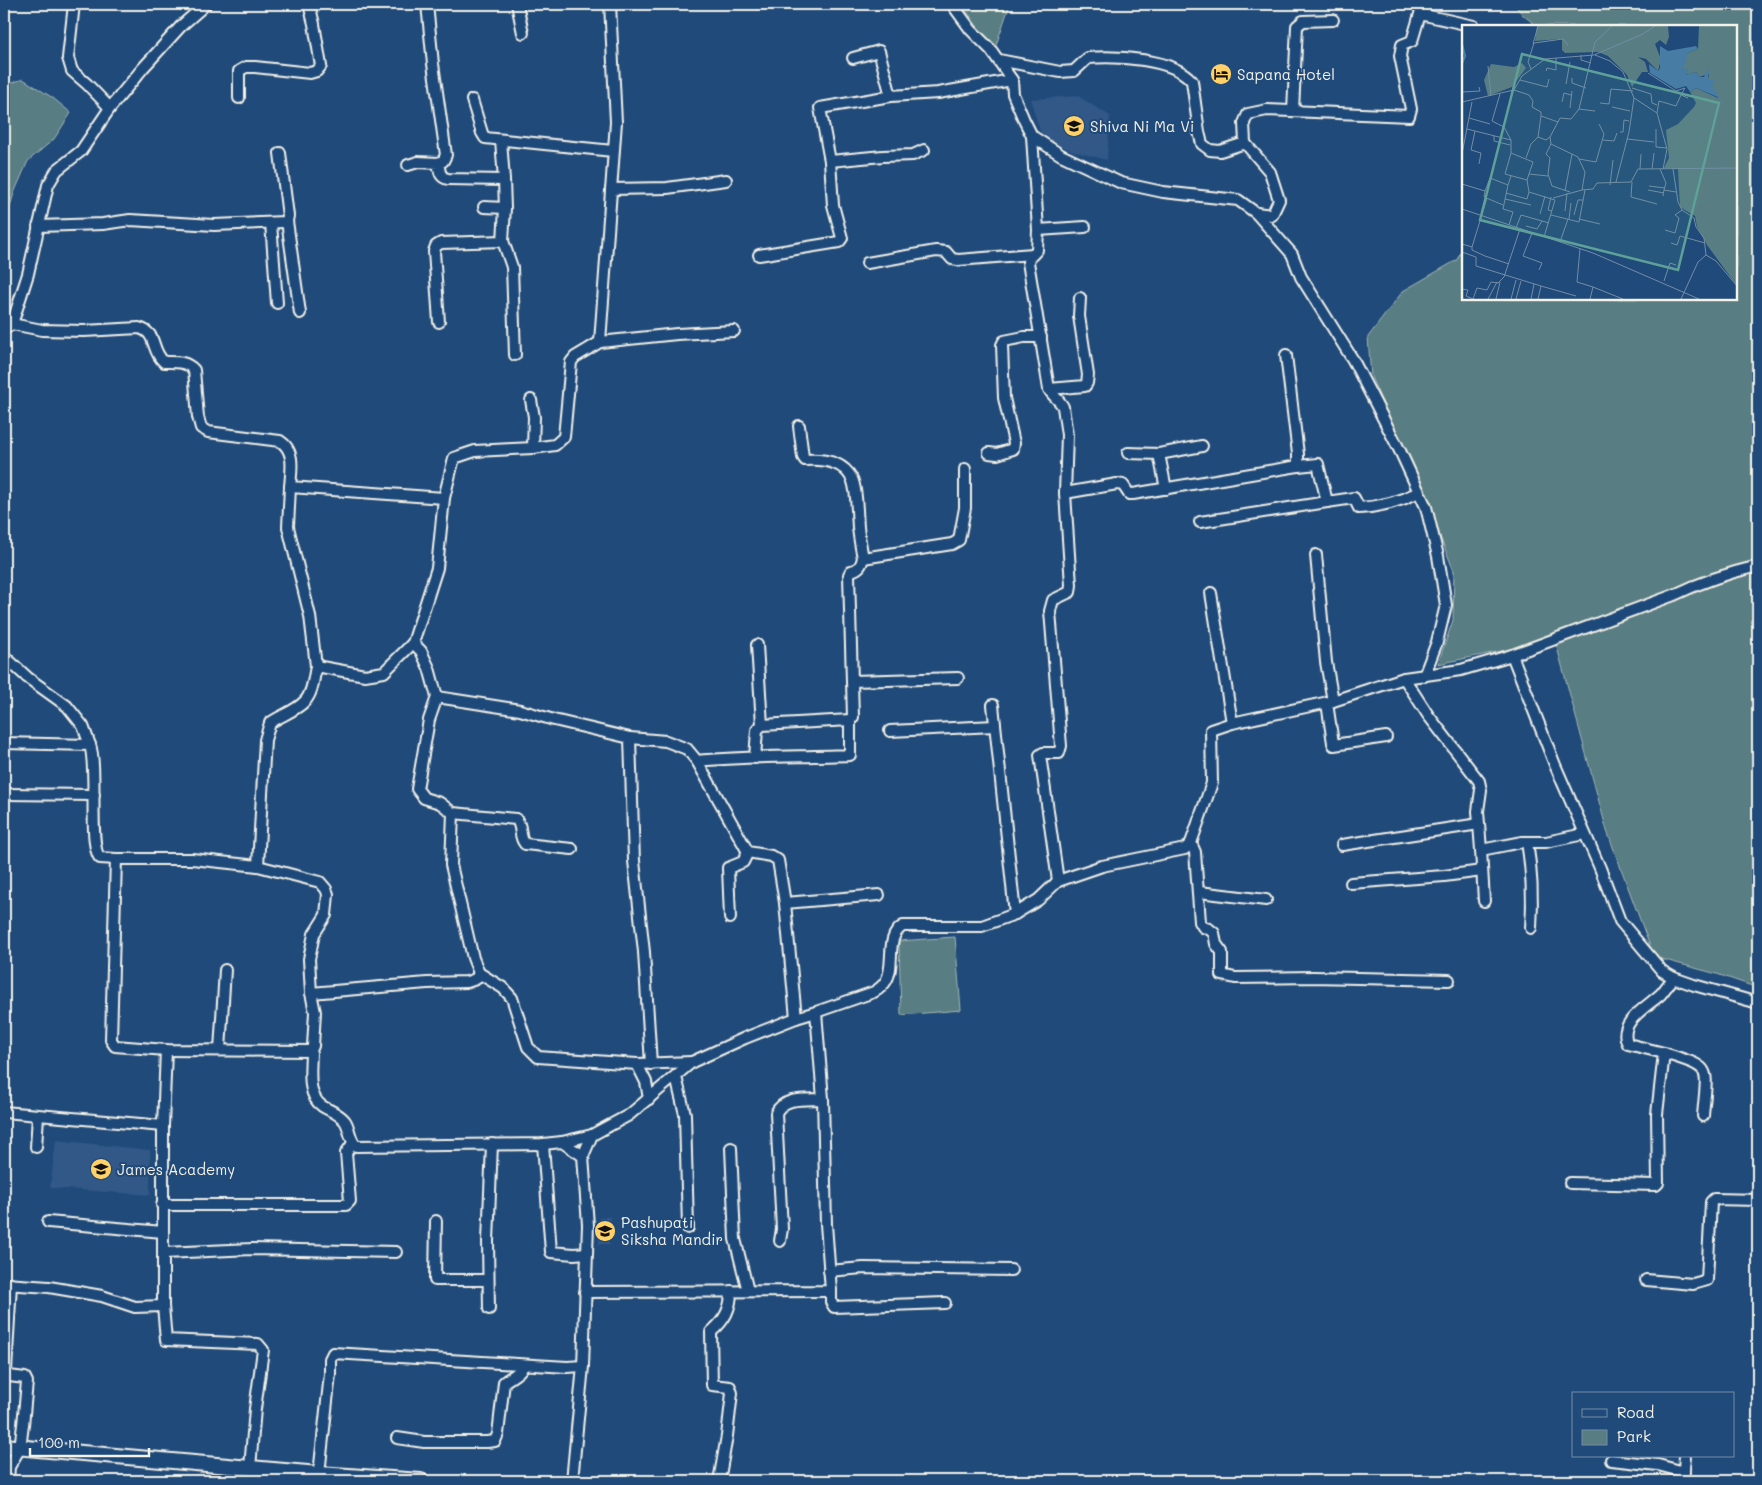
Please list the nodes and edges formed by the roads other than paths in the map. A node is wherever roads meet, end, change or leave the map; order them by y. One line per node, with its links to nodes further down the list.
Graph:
1 (74, 4): 19 (street)
2 (206, 4): 19 (street)
3 (309, 4): 17 (street)
4 (427, 4): 28 (street)
5 (517, 4): 12 (street)
6 (610, 4): 25 (street)
7 (952, 4): 14 (street)
8 (1424, 4): 9 (street)
9 (1420, 14): 11 (street); 20 (street)
10 (1333, 20): 20 (street)
11 (1470, 25)
12 (523, 34)
13 (853, 58): 16 (street)
14 (999, 60): 15 (street); 23 (street)
15 (1012, 80): 16 (street); 21 (street)
16 (891, 96): 27 (street)
17 (239, 98)
18 (472, 100): 22 (street)
19 (110, 108): 38 (street)
20 (1292, 111): 23 (street)
21 (1032, 136): 35 (street); 40 (street)
22 (501, 140): 25 (street); 30 (street)
23 (1245, 143): 35 (street)
24 (924, 150): 27 (street)
25 (613, 151): 32 (street)
26 (280, 153): 36 (street)
27 (830, 161): 43 (street)
28 (438, 164): 29 (street); 30 (street)
29 (408, 165)
30 (504, 180): 34 (street)
31 (726, 180): 32 (street)
32 (611, 189): 52 (street)
33 (484, 206): 34 (street)
34 (505, 208): 41 (street)
35 (1256, 212): 67 (street)
36 (287, 221): 37 (street); 47 (street)
37 (271, 223): 38 (street); 46 (street)
38 (38, 226): 49 (street)
39 (1085, 227): 40 (street)
40 (1038, 230): 42 (street)
41 (503, 241): 48 (street); 54 (street)
42 (1033, 254): 44 (street); 51 (street)
43 (759, 255)
44 (867, 263)
45 (1080, 298): 55 (street)
46 (277, 303)
47 (300, 313)
48 (439, 322)
49 (8, 326): 65 (street)
50 (734, 331): 52 (street)
51 (1042, 337): 55 (street); 60 (street)
52 (600, 342): 59 (street)
53 (1286, 355): 63 (street)
54 (515, 356)
55 (1049, 389): 68 (street)
56 (531, 400): 59 (street)
57 (799, 426): 73 (street)
58 (1202, 446): 62 (street)
59 (533, 448): 69 (street)
60 (989, 453)
61 (1128, 453): 62 (street)
62 (1159, 454): 66 (street)
63 (1298, 466): 66 (street); 70 (street)
64 (965, 468): 73 (street)
65 (290, 487): 69 (street); 80 (street)
66 (1166, 489): 68 (street)
67 (1419, 492): 70 (street); 81 (street)
68 (1065, 493): 113 (street)
69 (444, 498): 76 (street)
70 (1327, 502): 71 (street)
71 (1200, 522)
72 (1316, 555): 86 (street)
73 (863, 558): 84 (street)
74 (1758, 566): 78 (street)
75 (1211, 593): 89 (street)
76 (413, 643): 80 (street); 85 (street)
77 (758, 645): 90 (street)
78 (1512, 655): 81 (street); 103 (street)
79 (4, 656): 96 (street)
80 (316, 666): 111 (street)
81 (1424, 676): 83 (street)
82 (958, 678): 84 (street)
83 (1404, 678): 86 (street); 102 (street)
84 (852, 681): 88 (street)
85 (437, 697): 94 (street); 101 (street)
86 (1330, 702): 89 (street); 93 (street)
87 (993, 705): 91 (street)
88 (850, 720): 90 (street); 97 (street)
89 (1232, 723): 105 (street)
90 (762, 724): 97 (street)
91 (995, 726): 92 (street); 120 (street)
92 (890, 731)
93 (1386, 737)
94 (630, 738): 98 (street); 137 (street)
95 (4, 743): 96 (street)
96 (90, 745): 100 (street)
97 (754, 758): 98 (street)
98 (697, 761): 109 (street)
99 (4, 794): 100 (street)
100 (94, 795): 110 (street)
101 (453, 813): 107 (street); 124 (street)
102 (1479, 824): 106 (street); 108 (street)
103 (1584, 834): 104 (street); 125 (street)
104 (1527, 842): 108 (street); 122 (street)
105 (1191, 843): 113 (street); 115 (street)
106 (1342, 845)
107 (572, 849)
108 (1481, 850): 112 (street)
109 (748, 852): 119 (street); 121 (street)
110 (116, 859): 111 (street); 131 (street)
111 (258, 866): 127 (street)
112 (1482, 871): 114 (street); 118 (street)
113 (1058, 881): 120 (street)
114 (1350, 882)
115 (1199, 892): 117 (street); 126 (street)
116 (879, 895): 119 (street)
117 (1266, 900)
118 (1484, 901)
119 (785, 903): 130 (street)
120 (1015, 914): 129 (street)
121 (730, 918)
122 (1531, 928)
123 (225, 970): 132 (street)
124 (479, 973): 127 (street); 136 (street)
125 (1674, 978): 128 (street); 134 (street)
126 (1448, 980)
127 (311, 993): 133 (street)
128 (1758, 1003)
129 (816, 1012): 130 (street); 140 (street)
130 (796, 1018): 135 (street)
131 (166, 1050): 132 (street); 144 (street)
132 (220, 1050): 133 (street)
133 (311, 1050): 147 (street)
134 (1664, 1053): 143 (street); 153 (street)
135 (692, 1062): 137 (street); 138 (street)
136 (637, 1064): 137 (street); 139 (street)
137 (651, 1064)
138 (676, 1077): 139 (street); 158 (street)
139 (649, 1098): 145 (street)
140 (823, 1099): 160 (street); 165 (street)
141 (4, 1112): 142 (street)
142 (38, 1116): 144 (street); 150 (street)
143 (1703, 1116)
144 (163, 1126): 155 (street)
145 (592, 1135): 146 (street); 152 (street)
146 (562, 1142): 149 (street); 152 (street)
147 (353, 1143): 148 (street); 155 (street)
148 (492, 1144): 149 (street); 166 (street)
149 (543, 1144): 163 (street)
150 (36, 1147)
151 (730, 1148): 170 (street)
152 (583, 1156): 163 (street)
153 (1570, 1183)
154 (1758, 1200): 167 (street)
155 (162, 1206): 159 (street)
156 (436, 1221): 166 (street)
157 (48, 1222): 159 (street)
158 (688, 1228)
159 (163, 1232): 162 (street)
160 (780, 1241)
161 (396, 1252): 162 (street)
162 (164, 1253): 174 (street)
163 (586, 1253): 172 (street)
164 (1011, 1270): 165 (street)
165 (829, 1271): 171 (street)
166 (488, 1280): 175 (street)
167 (1646, 1280)
168 (7, 1284): 174 (street); 180 (street)
169 (731, 1291): 170 (street); 172 (street); 191 (street)
170 (748, 1291): 171 (street)
171 (831, 1291): 173 (street)
172 (585, 1292): 177 (street)
173 (946, 1303)
174 (163, 1306): 184 (street)
175 (489, 1309)
176 (524, 1365): 177 (street); 178 (street); 185 (street)
177 (583, 1366): 190 (street)
178 (397, 1438)
179 (4, 1446): 180 (main road)
180 (20, 1448): 184 (main road); 188 (street)
181 (1685, 1458): 186 (street)
182 (1611, 1460): 183 (street)
183 (1648, 1460): 186 (street)
184 (250, 1468): 185 (main road)
185 (319, 1474): 187 (main road)
186 (1684, 1476)
187 (352, 1479): 189 (main road)
188 (8, 1481)
189 (421, 1481)
190 (572, 1481)
191 (719, 1481)

